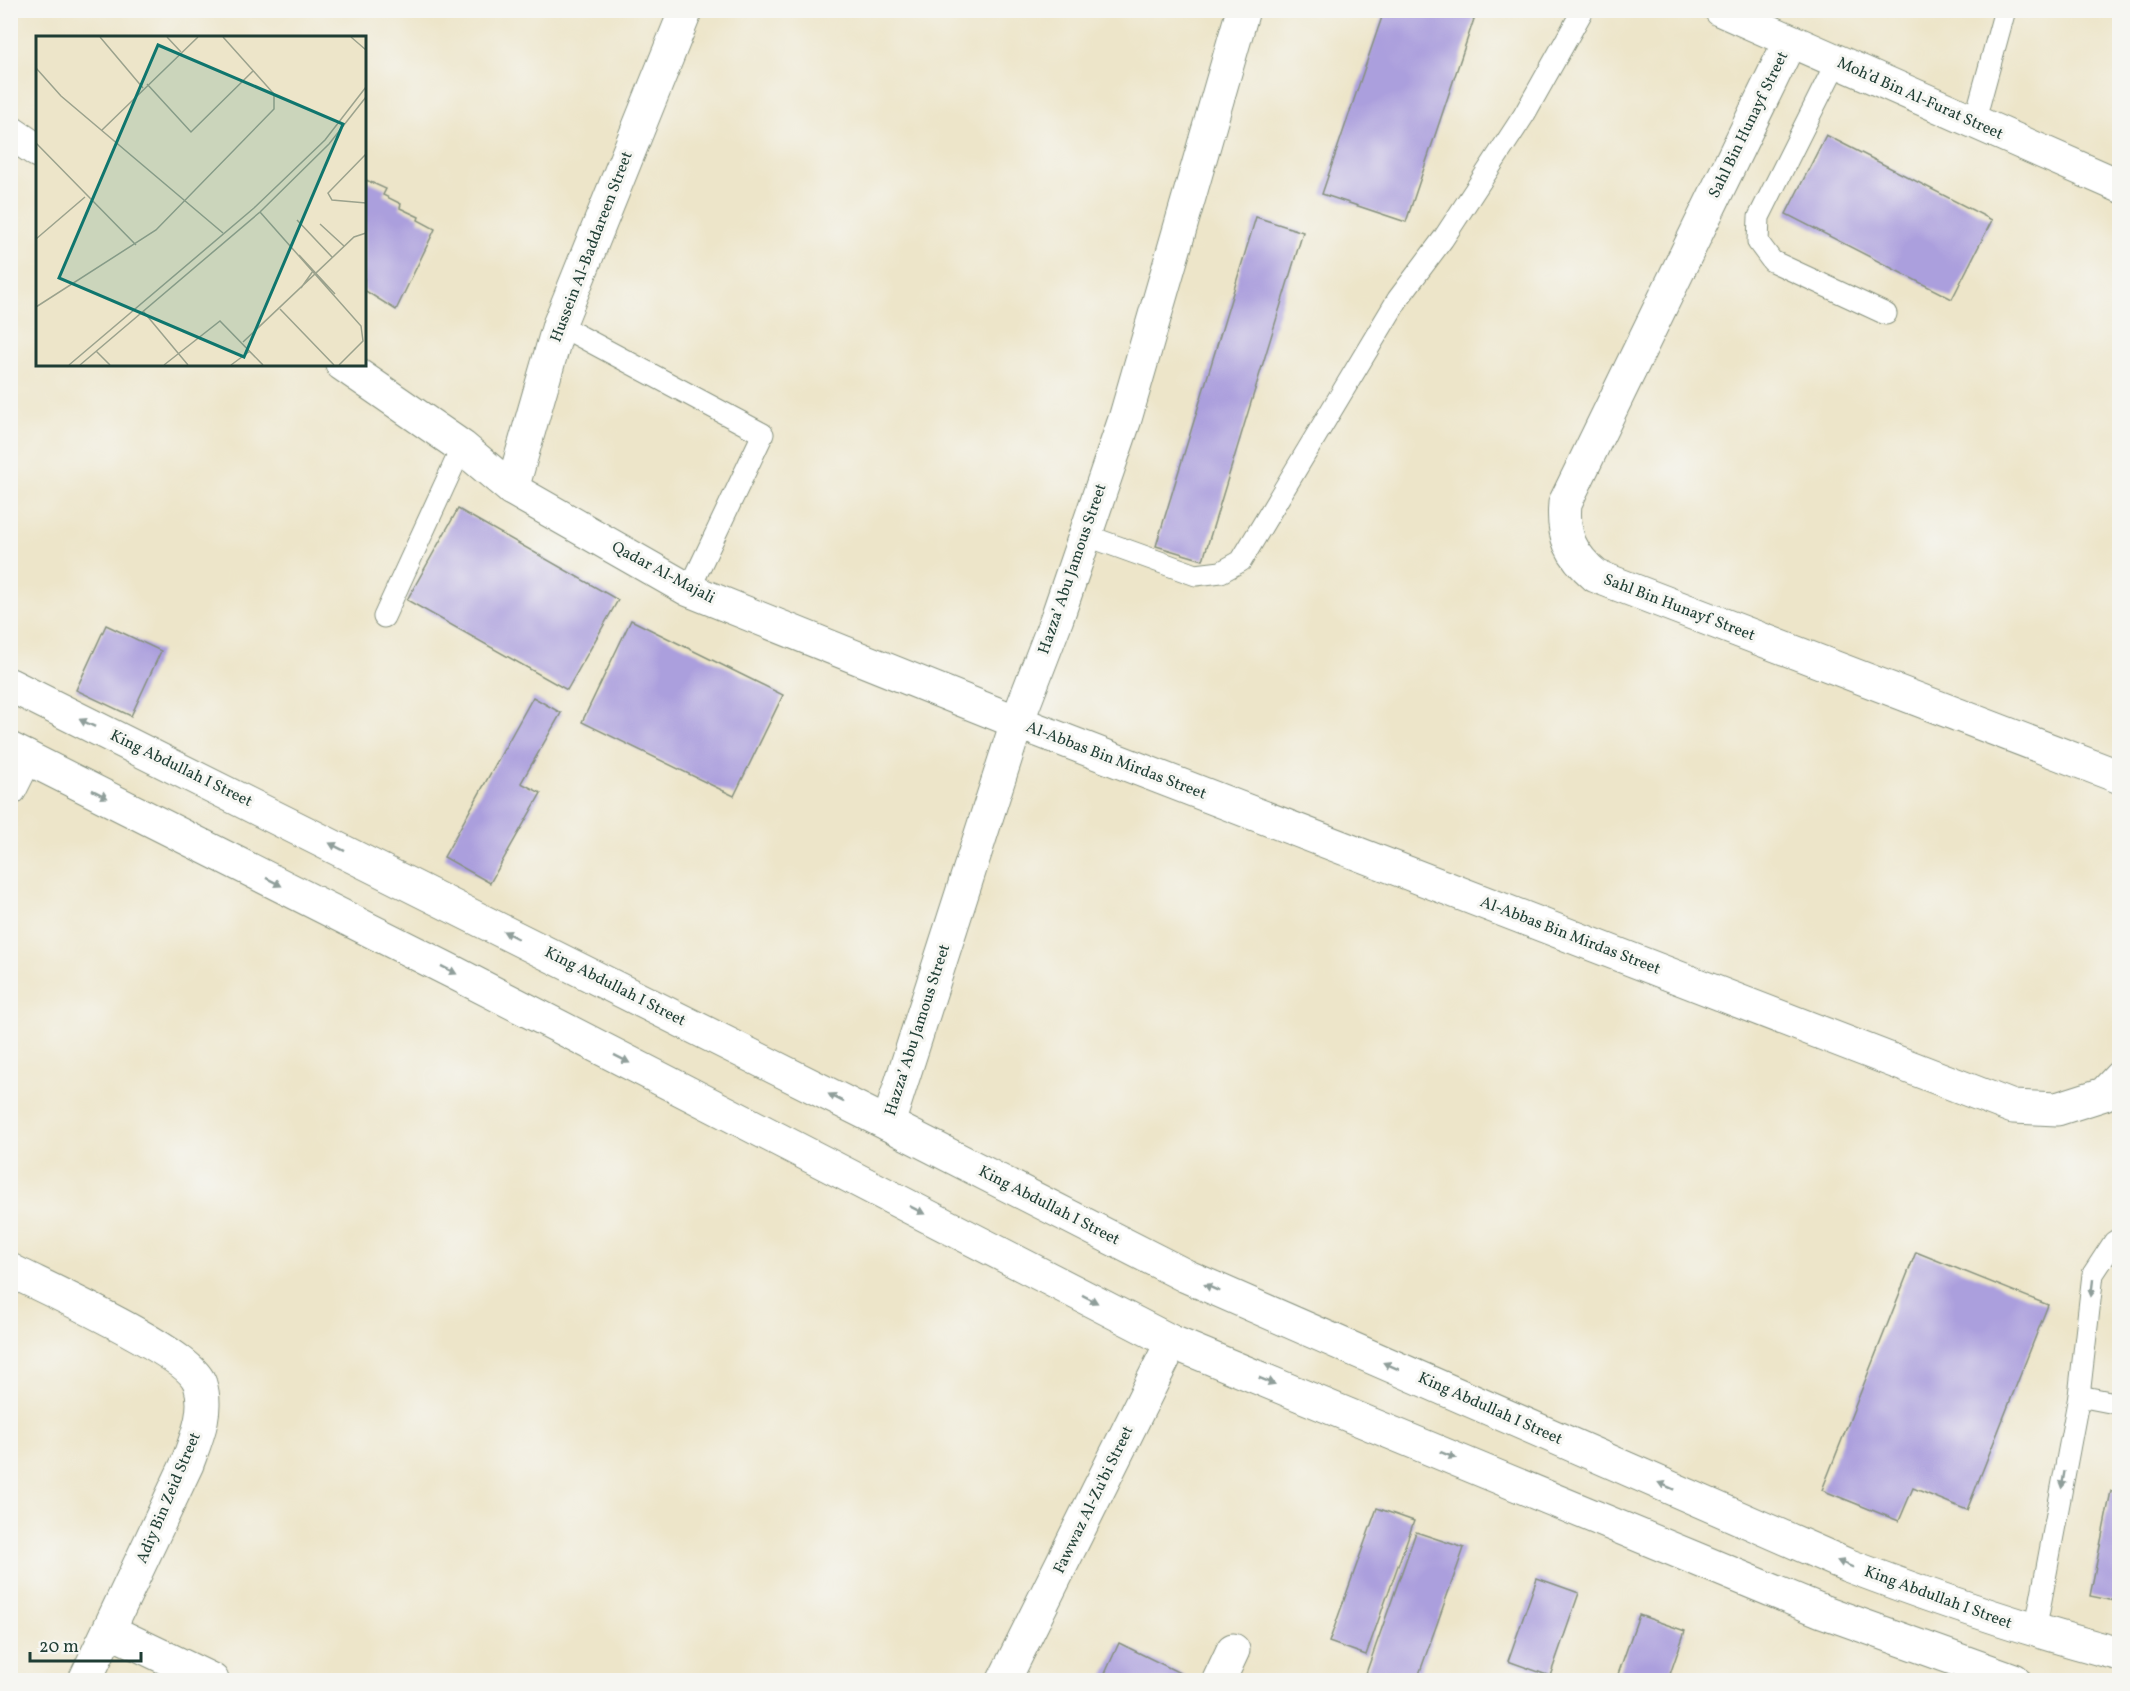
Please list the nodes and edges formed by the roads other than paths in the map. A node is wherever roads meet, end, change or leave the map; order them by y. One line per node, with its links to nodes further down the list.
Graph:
1 (686, 10): 14 (street, Hussein Al-Baddareen Street)
2 (1243, 10): 18 (street, Hazza’ Abu Jamous Street)
3 (1583, 10): 18 (lane)
4 (1721, 10): 6 (street, Moh’d Bin Al-Furat Street)
5 (2005, 10): 9 (lane)
6 (1754, 16): 7 (street, Moh’d Bin Al-Furat Street)
7 (1790, 41): 8 (street, Moh’d Bin Al-Furat Street); 24 (street, Sahl Bin Hunayf Street)
8 (1836, 63): 9 (street, Moh’d Bin Al-Furat Street); 13 (lane)
9 (1974, 123): 12 (street, Moh’d Bin Al-Furat Street)
10 (10, 132): 11 (street)
11 (36, 151)
12 (2120, 186)
13 (1886, 314)
14 (559, 325): 17 (street, Hussein Al-Baddareen Street); 19 (lane)
15 (345, 366): 16 (street, Qadar Al-Majali)
16 (462, 447): 17 (street, Qadar Al-Majali); 20 (lane)
17 (512, 489): 19 (street, Qadar Al-Majali)
18 (1085, 535): 22 (street, Hazza’ Abu Jamous Street)
19 (689, 591): 22 (street, Qadar Al-Majali)
20 (384, 617)
21 (10, 685): 27 (street, King Abdullah I Street, one-way to 21)
22 (1017, 722): 26 (street, Al-Abbas Bin Mirdas Street); 27 (street, Hazza’ Abu Jamous Street)
23 (18, 753): 25 (street); 30 (street, one-way to 30)
24 (2120, 777)
25 (10, 789)
26 (2120, 1077)
27 (888, 1124): 34 (street, King Abdullah I Street, one-way to 27)
28 (2120, 1238): 31 (lane, one-way to 31)
29 (10, 1270): 33 (street, Adiy Bin Zeid Street)
30 (1173, 1342): 37 (street, Fawwaz Al-Zu'bi Street); 41 (street, one-way to 41)
31 (2079, 1396): 32 (lane); 34 (lane, one-way to 34)
32 (2120, 1404)
33 (110, 1631): 38 (street, Adiy Bin Zeid Street); 39 (street)
34 (2035, 1632): 36 (street, King Abdullah I Street)
35 (1233, 1650): 40 (street)
36 (2120, 1654)
37 (1010, 1673)
38 (85, 1680)
39 (212, 1680)
40 (1219, 1680)
41 (2014, 1680)

